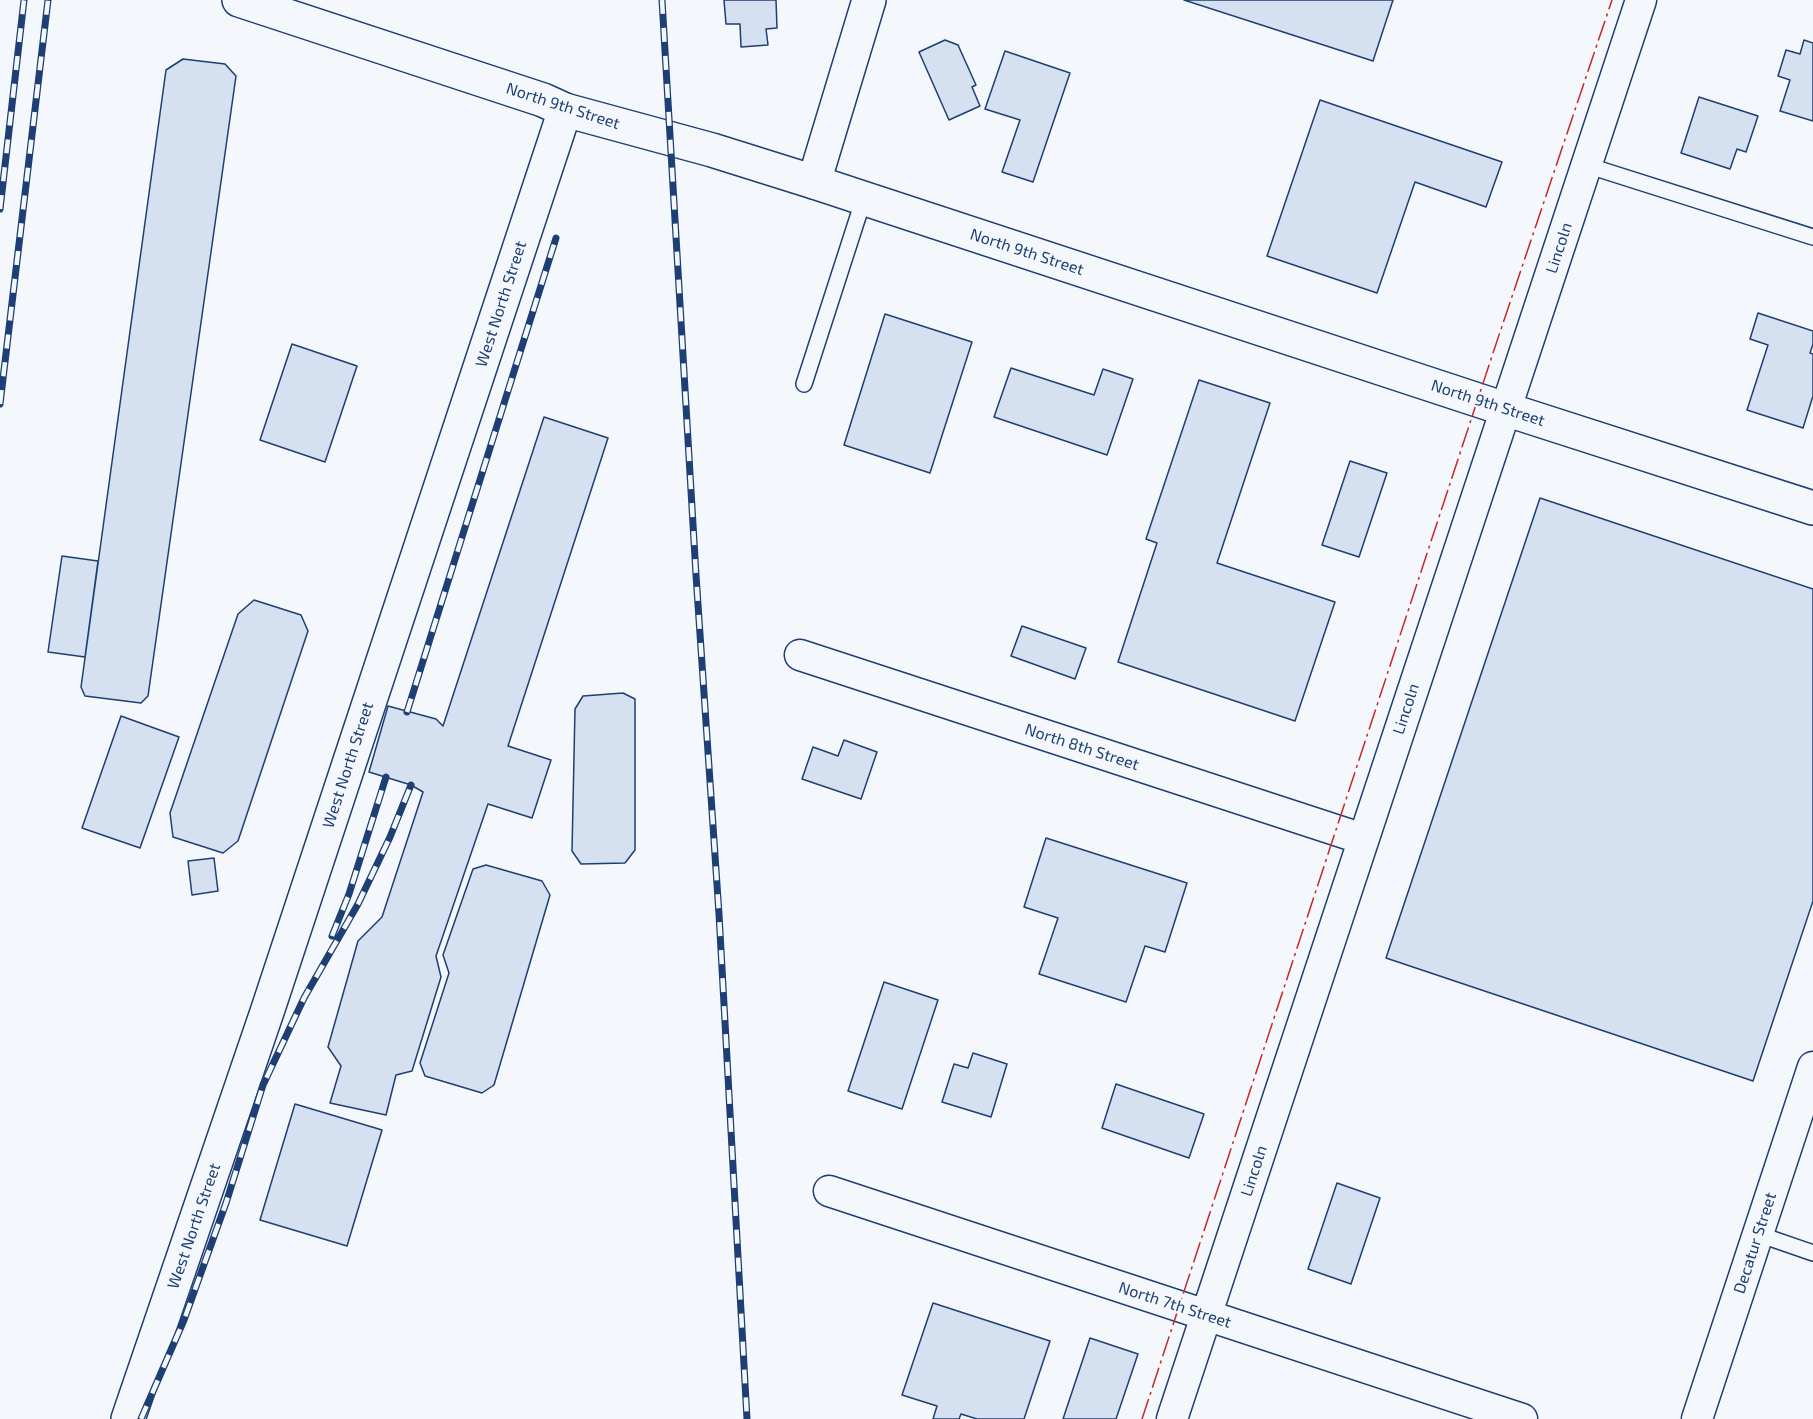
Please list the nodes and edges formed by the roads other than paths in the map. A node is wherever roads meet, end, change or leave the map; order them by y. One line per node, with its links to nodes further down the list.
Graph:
1 (239, 0): 4 (main road, North 9th Street)
2 (869, 0): 6 (main road)
3 (1641, 0): 5 (street, Lincoln)
4 (566, 110): 6 (main road, North 9th Street); 19 (main road, West North Street)
5 (1586, 165): 8 (lane); 10 (street, Lincoln)
6 (814, 182): 7 (main road, North 9th Street)
7 (864, 198): 9 (lane); 10 (main road, North 9th Street)
8 (1813, 237)
9 (804, 384)
10 (1505, 409): 11 (main road, North 9th Street); 13 (street, Lincoln)
11 (1813, 508)
12 (800, 655): 13 (street, North 8th Street)
13 (1363, 839): 18 (street, Lincoln)
14 (1813, 1067): 16 (street, Decatur Street)
15 (829, 1191): 18 (street, North 7th Street)
16 (1758, 1234): 17 (lane); 22 (street, Decatur Street)
17 (1813, 1252)
18 (1206, 1315): 20 (street, Lincoln); 21 (street, North 7th Street)
19 (128, 1419)
20 (1172, 1419)
21 (1522, 1419)
22 (1697, 1419)

